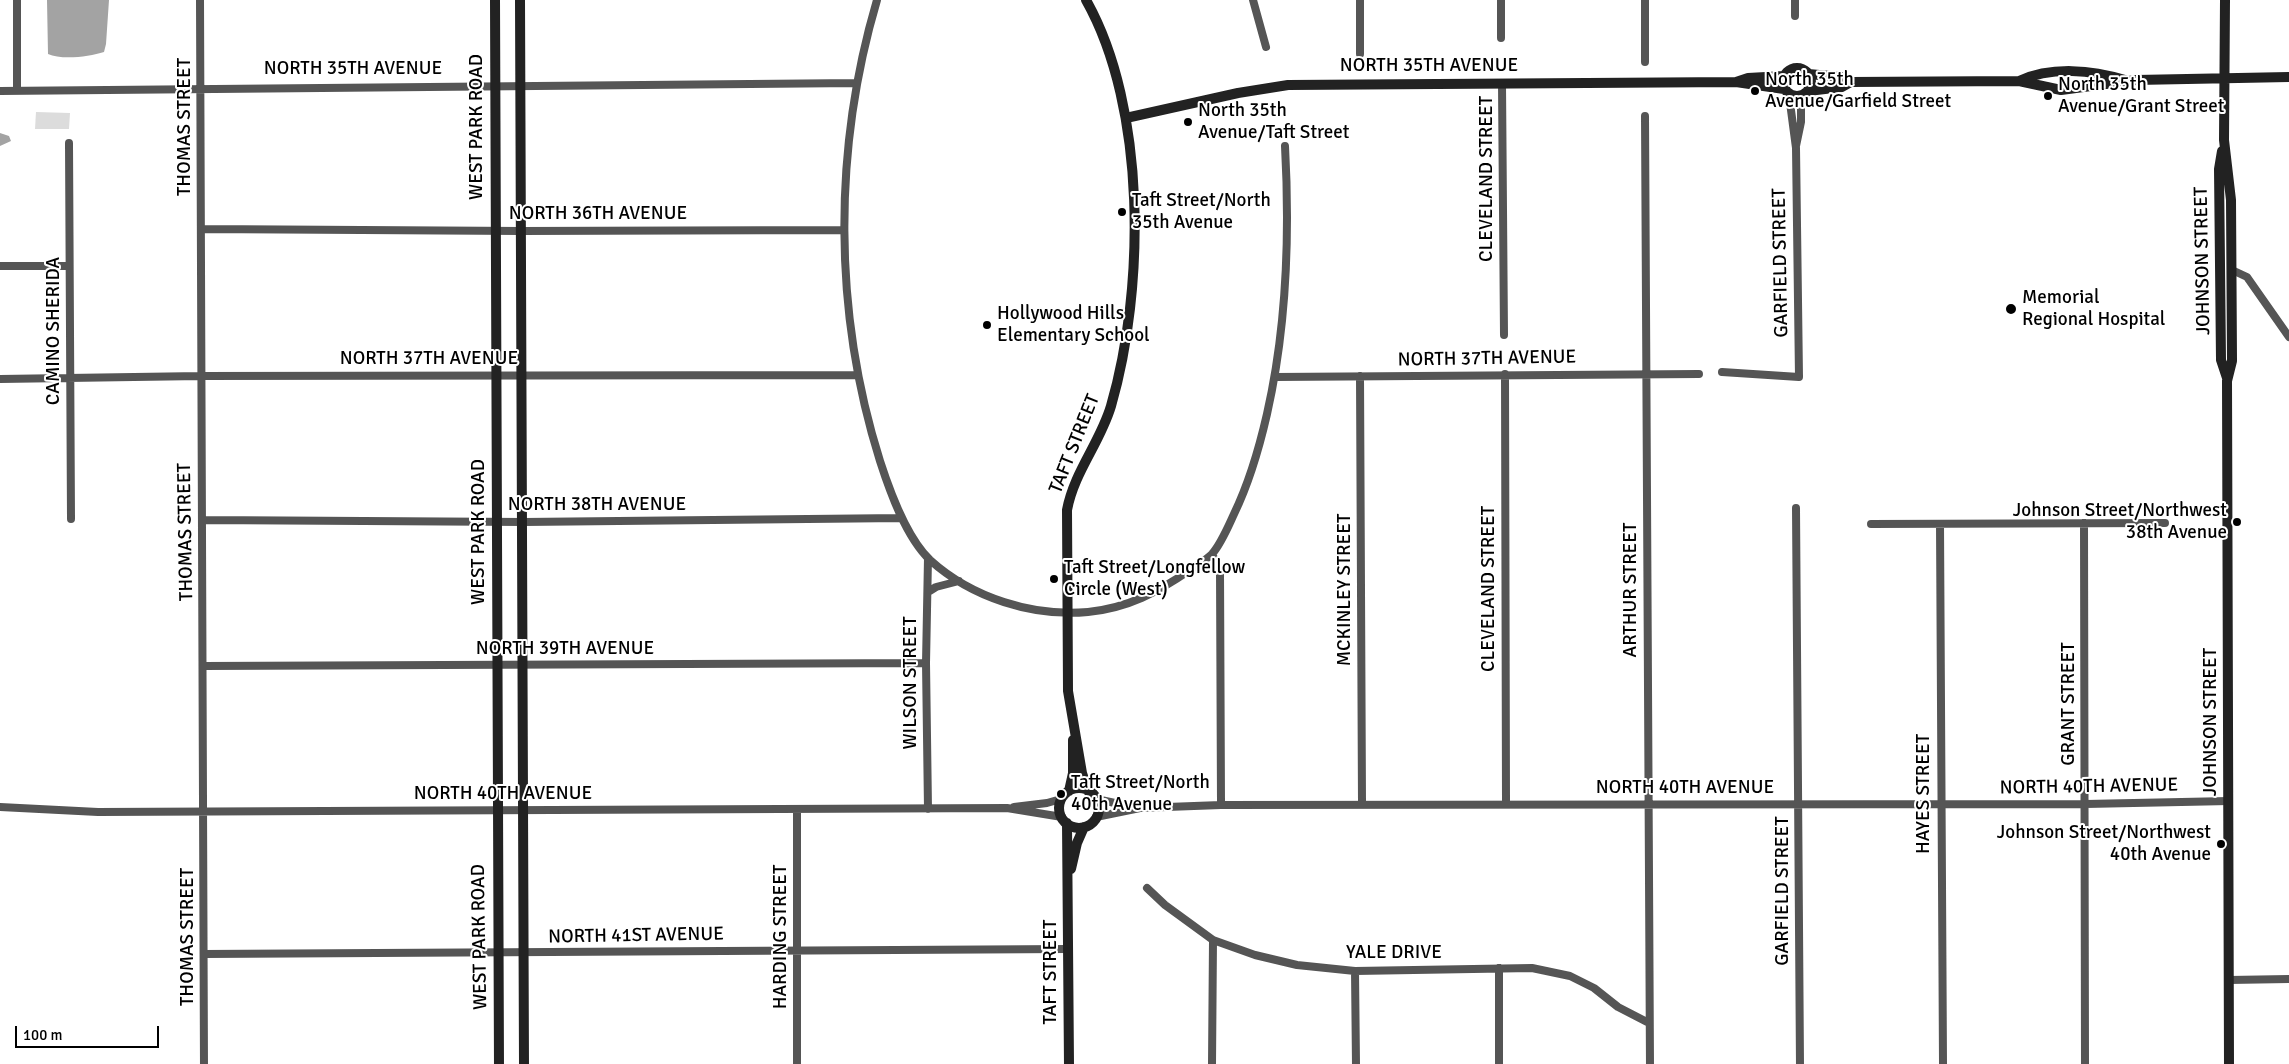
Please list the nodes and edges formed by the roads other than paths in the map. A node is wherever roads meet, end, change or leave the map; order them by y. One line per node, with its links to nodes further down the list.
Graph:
1 (17, 0): 31 (street)
2 (200, 0): 30 (street, THOMAS STREET)
3 (495, 0): 28 (street, WEST PARK ROAD)
4 (520, 0): 29 (street)
5 (877, 0): 26 (street)
6 (1086, 0): 36 (street, TAFT STREET)
7 (1253, 0): 15 (street)
8 (1360, 0): 16 (street)
9 (1501, 0): 14 (street)
10 (1645, 0): 17 (street)
11 (1795, 0): 13 (street)
12 (2225, 0): 21 (street, JOHNSON STREET)
13 (1795, 16)
14 (1501, 38)
15 (1266, 47)
16 (1360, 54)
17 (1645, 62)
18 (1808, 74): 19 (street); 25 (street); 34 (street)
19 (1784, 76): 24 (street, NORTH 35TH AVENUE); 33 (street)
20 (2289, 77): 21 (street)
21 (2225, 78): 23 (street); 37 (street, JOHNSON STREET)
22 (2019, 81): 23 (street); 23 (street); 25 (street)
23 (2128, 81)
24 (1736, 82): 27 (street, NORTH 35TH AVENUE); 33 (street, NORTH 35TH AVENUE)
25 (1851, 82): 34 (street)
26 (857, 83): 29 (street, NORTH 35TH AVENUE); 42 (street)
27 (1502, 84): 36 (street, NORTH 35TH AVENUE); 48 (street, CLEVELAND STREET)
28 (495, 86): 29 (street, NORTH 35TH AVENUE); 30 (street, NORTH 35TH AVENUE); 43 (street, WEST PARK ROAD)
29 (520, 86): 44 (street)
30 (201, 87): 31 (street, NORTH 35TH AVENUE); 41 (street, THOMAS STREET)
31 (17, 90): 32 (street, NORTH 35TH AVENUE)
32 (0, 91)
33 (1787, 92): 34 (street); 40 (street, GARFIELD STREET)
34 (1805, 93): 40 (street, GARFIELD STREET)
35 (1644, 116): 52 (street, ARTHUR STREET)
36 (1126, 118): 77 (street, TAFT STREET)
37 (2224, 140): 47 (street, JOHNSON STREET); 62 (street, JOHNSON STREET)
38 (69, 143): 46 (street, CAMINO SHERIDA)
39 (1285, 146): 58 (street)
40 (1796, 148): 50 (street, GARFIELD STREET)
41 (202, 229): 43 (street, NORTH 36TH AVENUE); 57 (street, THOMAS STREET)
42 (844, 230): 44 (street, NORTH 36TH AVENUE); 56 (street)
43 (495, 231): 44 (street, NORTH 36TH AVENUE); 54 (street, WEST PARK ROAD)
44 (521, 231): 55 (street)
45 (0, 266): 46 (street)
46 (69, 266): 60 (street, CAMINO SHERIDA)
47 (2232, 270): 49 (street); 62 (street, JOHNSON STREET)
48 (1504, 334)
49 (2289, 337)
50 (1722, 372)
51 (1505, 374): 52 (street, NORTH 37TH AVENUE); 59 (street, NORTH 37TH AVENUE); 89 (street, CLEVELAND STREET)
52 (1646, 374): 53 (street, NORTH 37TH AVENUE); 90 (street, ARTHUR STREET)
53 (1699, 374)
54 (496, 375): 55 (street, NORTH 37TH AVENUE); 57 (street, NORTH 37TH AVENUE); 67 (street, WEST PARK ROAD)
55 (522, 375): 56 (street, NORTH 37TH AVENUE); 68 (street)
56 (858, 375): 65 (street)
57 (201, 376): 60 (street, NORTH 37TH AVENUE); 66 (street, THOMAS STREET)
58 (1275, 376): 59 (street, NORTH 37TH AVENUE); 73 (street)
59 (1360, 376): 88 (street, MCKINLEY STREET)
60 (70, 378): 61 (street, NORTH 37TH AVENUE); 64 (street, CAMINO SHERIDA)
61 (0, 379)
62 (2227, 381): 87 (street, JOHNSON STREET)
63 (1796, 508): 94 (street, GARFIELD STREET)
64 (71, 518)
65 (902, 518): 68 (street, NORTH 38TH AVENUE); 74 (street)
66 (203, 520): 67 (street, NORTH 38TH AVENUE); 79 (street, THOMAS STREET)
67 (496, 522): 68 (street, NORTH 38TH AVENUE); 80 (street, WEST PARK ROAD)
68 (524, 522): 81 (street)
69 (2084, 523): 70 (street); 72 (street); 92 (street, GRANT STREET)
70 (2165, 523)
71 (1871, 524): 72 (street)
72 (1940, 524): 91 (street, HAYES STREET)
73 (1212, 554): 77 (street); 93 (street)
74 (928, 558): 75 (street); 76 (street, WILSON STREET)
75 (958, 581): 76 (street); 77 (street)
76 (928, 592): 78 (street, WILSON STREET)
77 (1066, 614): 82 (street, TAFT STREET)
78 (926, 663): 81 (street, NORTH 39TH AVENUE); 99 (street, WILSON STREET)
79 (204, 666): 80 (street, NORTH 39TH AVENUE); 102 (street, THOMAS STREET)
80 (497, 666): 81 (street, NORTH 39TH AVENUE); 100 (street, WEST PARK ROAD)
81 (523, 666): 101 (street)
82 (1073, 729): 83 (street, TAFT STREET); 84 (street, TAFT STREET)
83 (1069, 791): 84 (street); 85 (street)
84 (1088, 791): 86 (street)
85 (1061, 799): 96 (street, NORTH 40TH AVENUE); 104 (street)
86 (1096, 799): 97 (street, NORTH 40TH AVENUE); 103 (street)
87 (2229, 801): 92 (street, NORTH 40TH AVENUE); 117 (street, JOHNSON STREET)
88 (1362, 803): 89 (street, NORTH 40TH AVENUE); 93 (street, NORTH 40TH AVENUE)
89 (1506, 804): 90 (street, NORTH 40TH AVENUE)
90 (1647, 804): 94 (street, NORTH 40TH AVENUE); 118 (street, ARTHUR STREET)
91 (1940, 804): 92 (street, NORTH 40TH AVENUE); 94 (street, NORTH 40TH AVENUE); 129 (street, HAYES STREET)
92 (2086, 804): 130 (street, GRANT STREET)
93 (1221, 805): 97 (street, NORTH 40TH AVENUE)
94 (1799, 805): 128 (street, GARFIELD STREET)
95 (0, 807): 102 (street, NORTH 40TH AVENUE)
96 (1007, 808): 99 (street, NORTH 40TH AVENUE); 104 (street, NORTH 40TH AVENUE)
97 (1140, 808): 103 (street, NORTH 40TH AVENUE)
98 (797, 809): 99 (street, NORTH 40TH AVENUE); 101 (street, NORTH 40TH AVENUE); 110 (street, HARDING STREET)
99 (928, 809)
100 (496, 810): 101 (street, NORTH 40TH AVENUE); 102 (street, NORTH 40TH AVENUE); 111 (street, WEST PARK ROAD)
101 (524, 810): 112 (street)
102 (204, 811): 113 (street, THOMAS STREET)
103 (1096, 817): 105 (street)
104 (1064, 820): 105 (street); 106 (street, TAFT STREET)
105 (1084, 827): 106 (street, TAFT STREET)
106 (1067, 879): 109 (street, TAFT STREET)
107 (1147, 888): 108 (street, YALE DRIVE)
108 (1213, 940): 115 (street, YALE DRIVE); 124 (street)
109 (1068, 949): 110 (street, NORTH 41ST AVENUE); 123 (street, TAFT STREET)
110 (798, 950): 112 (street, NORTH 41ST AVENUE); 122 (street, HARDING STREET)
111 (498, 953): 112 (street, NORTH 41ST AVENUE); 113 (street, NORTH 41ST AVENUE); 120 (street, WEST PARK ROAD)
112 (523, 953): 121 (street)
113 (204, 954): 119 (street, THOMAS STREET)
114 (1499, 968): 115 (street, YALE DRIVE); 118 (street, YALE DRIVE); 126 (street)
115 (1355, 971): 125 (street)
116 (2289, 979): 117 (street)
117 (2229, 980): 131 (street, JOHNSON STREET)
118 (1649, 1023): 127 (street, ARTHUR STREET)
119 (204, 1064)
120 (499, 1064)
121 (524, 1064)
122 (797, 1064)
123 (1069, 1064)
124 (1212, 1064)
125 (1356, 1064)
126 (1499, 1064)
127 (1650, 1064)
128 (1800, 1064)
129 (1943, 1064)
130 (2085, 1064)
131 (2229, 1064)

